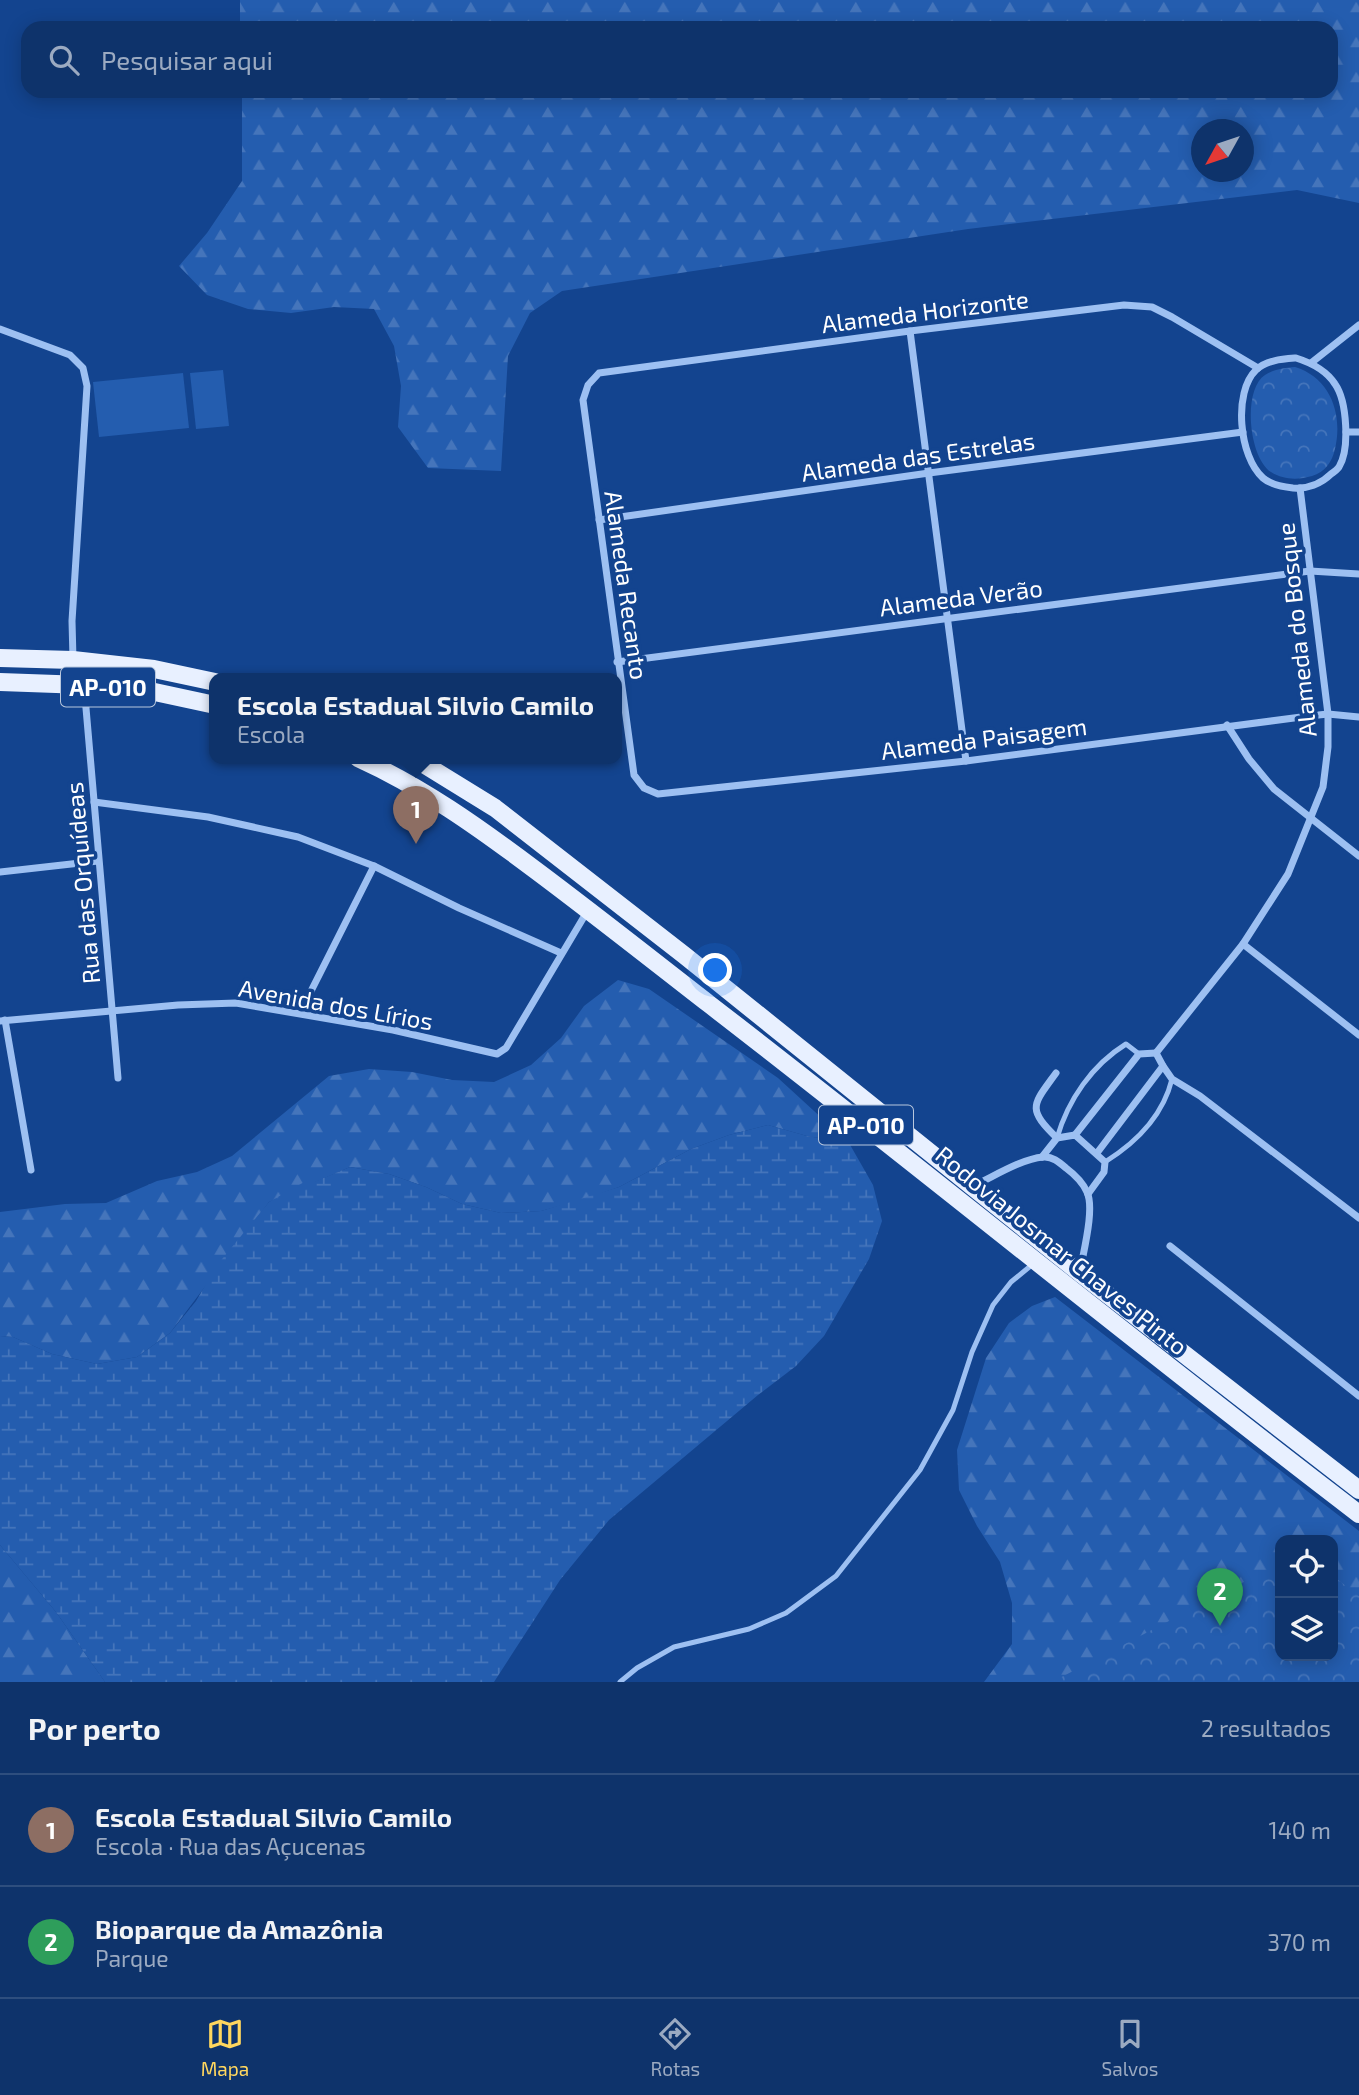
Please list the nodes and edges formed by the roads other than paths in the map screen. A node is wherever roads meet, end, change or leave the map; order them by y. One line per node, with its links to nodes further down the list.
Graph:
1 (1359, 325): 4 (street)
2 (0, 329): 17 (street)
3 (910, 331): 5 (street, Alameda Horizonte); 6 (street, Alameda Horizonte); 10 (street)
4 (1311, 363): 5 (street); 8 (street)
5 (1258, 368): 7 (street)
6 (588, 385): 12 (street, Alameda Recanto)
7 (1243, 432): 10 (street, Alameda das Estrelas); 11 (street)
8 (1346, 432): 9 (street); 11 (street)
9 (1359, 432)
10 (929, 473): 12 (street, Alameda das Estrelas); 15 (street)
11 (1300, 488): 13 (street, Alameda do Bosque)
12 (599, 520): 18 (street, Alameda Recanto)
13 (1310, 571): 14 (street, Alameda Verão); 15 (street, Alameda Verão); 25 (street, Alameda do Bosque)
14 (1359, 574)
15 (947, 619): 18 (street, Alameda Verão); 28 (street)
16 (0, 658): 17 (main road, AP-010)
17 (74, 660): 20 (main road, AP-010)
18 (617, 662): 19 (street, Alameda Recanto)
19 (619, 673)
20 (209, 681)
21 (0, 682): 22 (main road, AP-010)
22 (84, 684): 24 (main road, AP-010); 32 (street, Rua das Orquídeas)
23 (622, 695): 31 (street, Alameda Recanto)
24 (209, 704)
25 (1328, 713): 26 (street, Alameda Paisagem); 27 (street, Alameda Paisagem); 33 (street, Alameda do Bosque)
26 (1359, 717)
27 (1227, 725): 28 (street, Alameda Paisagem); 33 (street)
28 (966, 761): 31 (street, Alameda Paisagem)
29 (371, 764): 38 (main road, Rodovia Josmar Chaves Pinto / AP-010)
30 (424, 764): 41 (main road, Rodovia Josmar Chaves Pinto / AP-010)
31 (644, 788)
32 (94, 802): 35 (street, Rua das Orquídeas); 36 (street)
33 (1310, 818): 34 (street); 39 (street, Alameda do Bosque)
34 (1359, 856)
35 (98, 860): 37 (street); 43 (street, Rua das Orquídeas)
36 (374, 866): 40 (street); 44 (street)
37 (0, 872)
38 (588, 909): 40 (street); 42 (main road, Rodovia Josmar Chaves Pinto / AP-010)
39 (1243, 943): 46 (street); 47 (street, Alameda do Bosque)
40 (561, 953): 44 (street, Avenida dos Lírios)
41 (684, 954): 42 (main road); 59 (main road, Rodovia Josmar Chaves Pinto / AP-010)
42 (670, 973): 63 (main road, Rodovia Josmar Chaves Pinto / AP-010)
43 (113, 1011): 44 (street, Avenida dos Lírios); 45 (street, Avenida dos Lírios); 51 (street, Rua das Orquídeas)
44 (300, 1013)
45 (3, 1021): 58 (street)
46 (1359, 1035)
47 (1156, 1053): 48 (street); 49 (street)
48 (1139, 1054): 53 (street); 54 (lane)
49 (1163, 1066): 52 (street); 55 (street)
50 (1056, 1073): 54 (street)
51 (118, 1078)
52 (1172, 1079): 57 (lane); 61 (street)
53 (1075, 1135): 54 (street); 55 (street)
54 (1057, 1138): 56 (street)
55 (1097, 1153): 57 (street)
56 (1042, 1157): 59 (street); 60 (street)
57 (1105, 1162): 60 (street)
58 (32, 1170)
59 (973, 1186): 64 (main road, Rodovia Josmar Chaves Pinto / AP-010)
60 (1088, 1194): 64 (street)
61 (1359, 1219)
62 (1170, 1246): 65 (street)
63 (1035, 1262): 67 (main road, Rodovia Josmar Chaves Pinto / AP-010); 70 (lane)
64 (1080, 1273): 66 (main road, Rodovia Josmar Chaves Pinto / AP-010)
65 (1359, 1396)
66 (1242, 1399): 67 (main road); 68 (main road, Rodovia Josmar Chaves Pinto / AP-010)
67 (1230, 1415): 69 (main road, Rodovia Josmar Chaves Pinto / AP-010)
68 (1359, 1490)
69 (1359, 1514)
70 (620, 1682)

